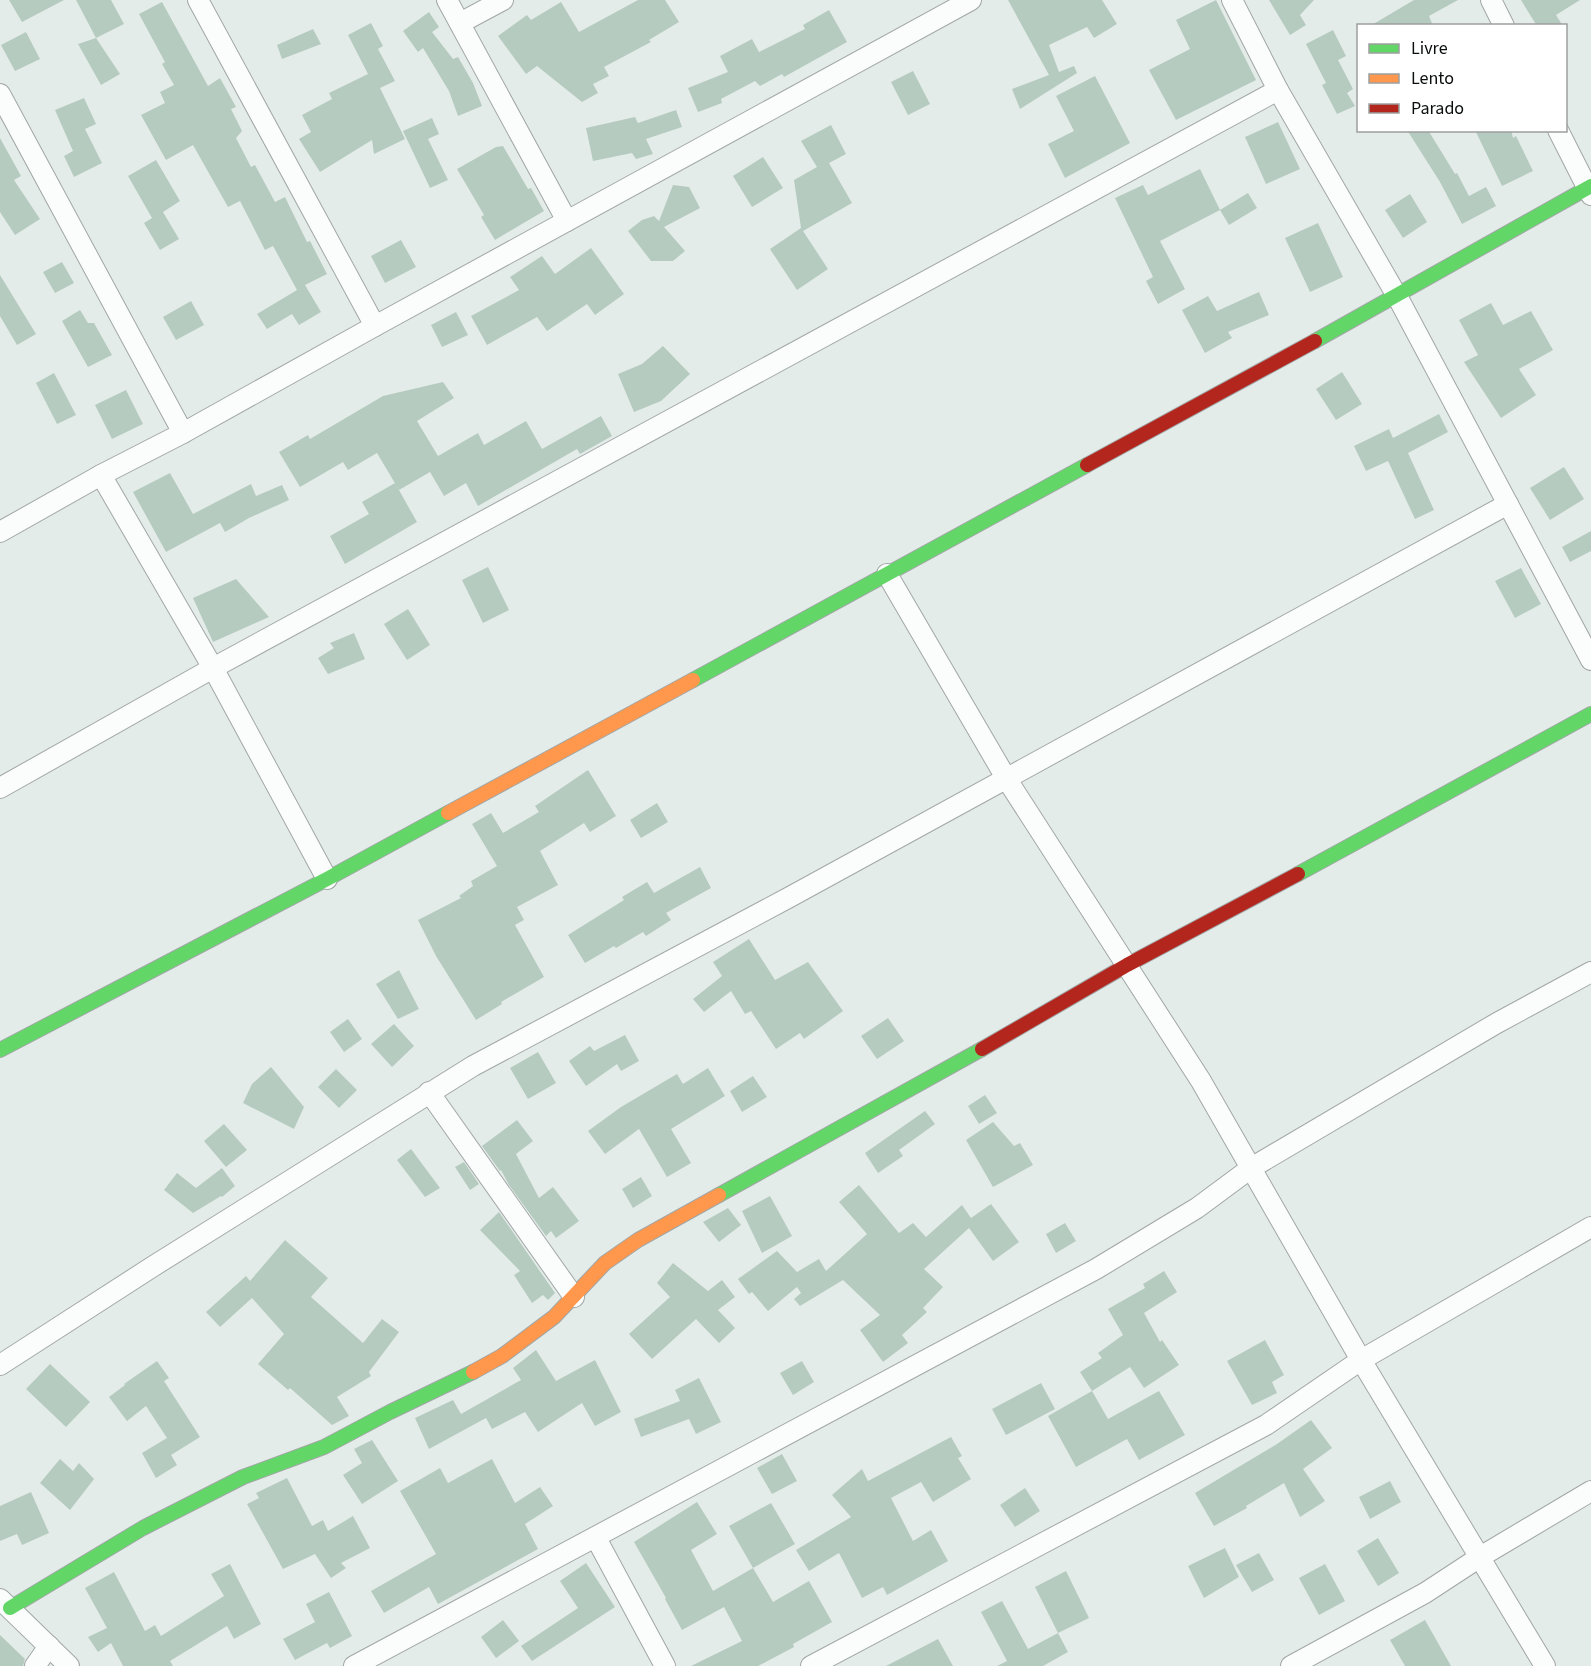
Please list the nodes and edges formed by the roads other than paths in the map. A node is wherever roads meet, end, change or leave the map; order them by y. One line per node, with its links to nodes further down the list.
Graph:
1 (198, 0): 15 (street)
2 (447, 0): 7 (street)
3 (502, 0): 7 (street)
4 (971, 0): 13 (street)
5 (1232, 0): 9 (street)
6 (1491, 0): 8 (street)
7 (459, 23): 13 (street)
8 (1503, 24)
9 (1278, 90): 14 (street); 22 (street)
10 (0, 94): 16 (street)
11 (1559, 132): 12 (street)
12 (1590, 190): 14 (street)
13 (567, 221): 15 (street)
14 (1397, 296): 18 (street); 20 (street)
15 (375, 326): 16 (street)
16 (183, 433): 17 (street)
17 (100, 475): 19 (street); 22 (street)
18 (1508, 504): 21 (street); 24 (street)
19 (0, 532)
20 (887, 574): 24 (street); 26 (street)
21 (1591, 660)
22 (213, 668): 25 (street); 26 (street)
23 (1591, 714): 27 (street)
24 (1006, 778): 27 (street); 30 (street)
25 (0, 788)
26 (327, 879): 29 (street)
27 (1127, 965): 31 (street); 33 (street)
28 (1591, 972): 31 (street)
29 (0, 1050)
30 (429, 1092): 33 (street); 35 (street)
31 (1251, 1168): 34 (street); 37 (street)
32 (1591, 1227): 34 (street)
33 (574, 1297): 39 (street)
34 (1361, 1360): 38 (street); 45 (street)
35 (0, 1365)
36 (1591, 1491): 38 (street)
37 (596, 1538): 43 (street); 44 (street)
38 (1480, 1557): 46 (street); 47 (street)
39 (5, 1604): 40 (street)
40 (49, 1646): 41 (street); 42 (street)
41 (35, 1666)
42 (69, 1666)
43 (354, 1666)
44 (665, 1666)
45 (811, 1666)
46 (1291, 1666)
47 (1545, 1666)

